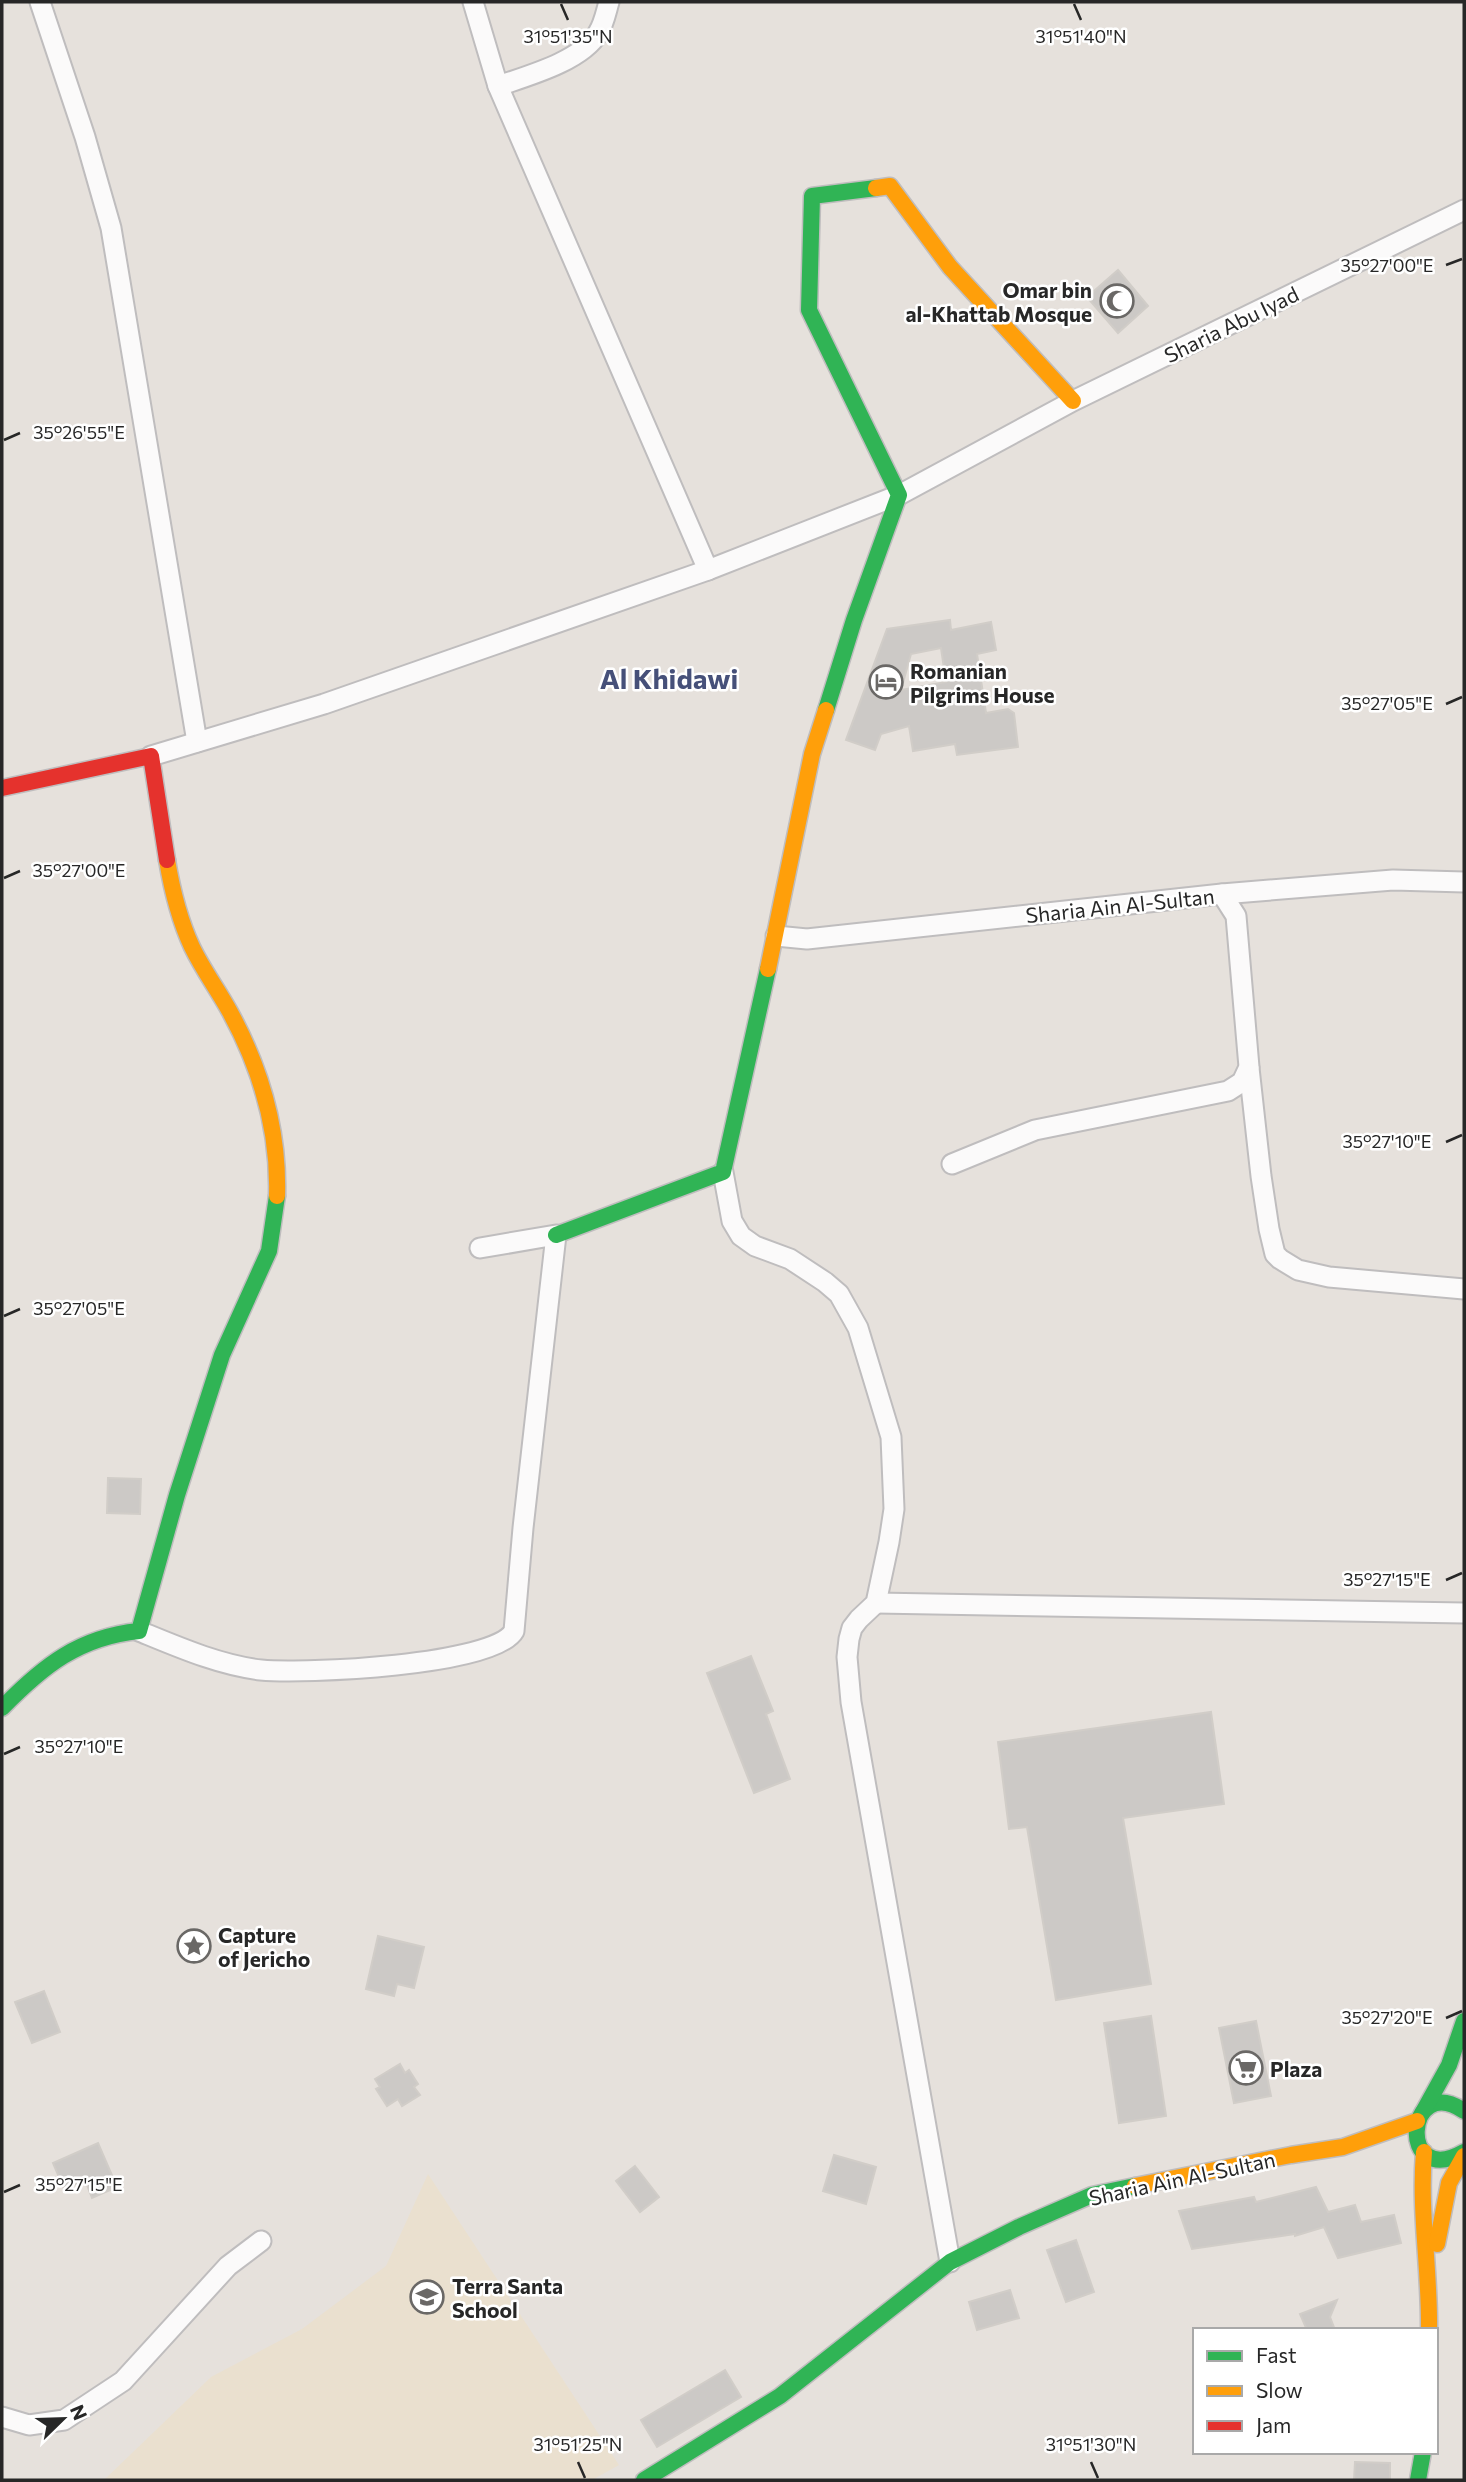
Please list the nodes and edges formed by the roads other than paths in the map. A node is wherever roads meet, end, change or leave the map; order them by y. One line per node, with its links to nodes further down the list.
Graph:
1 (40, 2): 9 (street)
2 (473, 2): 4 (street)
3 (609, 2): 4 (street)
4 (498, 86): 8 (street)
5 (1464, 210): 6 (street, Sharia Abu Iyad)
6 (1073, 401): 7 (street, Sharia Abu Iyad); 7 (street)
7 (898, 495): 8 (street, Sharia Abu Iyad); 14 (street)
8 (708, 570): 9 (street, Sharia Abu Iyad)
9 (197, 742): 10 (street, Sharia Abu Iyad)
10 (151, 756): 11 (street); 25 (street)
11 (2, 788)
12 (1464, 882): 13 (street, Sharia Ain Al-Sultan)
13 (1222, 894): 14 (street, Sharia Ain Al-Sultan); 15 (street)
14 (776, 936): 19 (street)
15 (1249, 1067): 16 (street); 17 (street)
16 (1228, 1091): 17 (street); 18 (street)
17 (1253, 1114): 22 (street)
18 (952, 1164)
19 (723, 1172): 20 (street); 23 (street)
20 (556, 1235): 21 (street); 25 (street)
21 (480, 1248)
22 (1464, 1289)
23 (876, 1603): 24 (street); 34 (street)
24 (1464, 1613)
25 (139, 1631): 26 (street)
26 (2, 1708)
27 (1464, 2021): 29 (street)
28 (1463, 2105): 29 (street, Sharia Ain Al-Sultan)
29 (1420, 2116): 30 (street, Sharia Ain Al-Sultan); 31 (street)
30 (1343, 2147): 31 (street, Sharia Ain Al-Sultan); 34 (street, Sharia Ain Al-Sultan)
31 (1422, 2151): 32 (street, Sharia Ain Al-Sultan); 35 (street)
32 (1464, 2154): 35 (street)
33 (261, 2241): 37 (street)
34 (950, 2262): 39 (street, Sharia Ain Al-Sultan)
35 (1428, 2273): 36 (street)
36 (1429, 2328)
37 (2, 2417)
38 (1423, 2454): 40 (street)
39 (644, 2480)
40 (1418, 2480)

